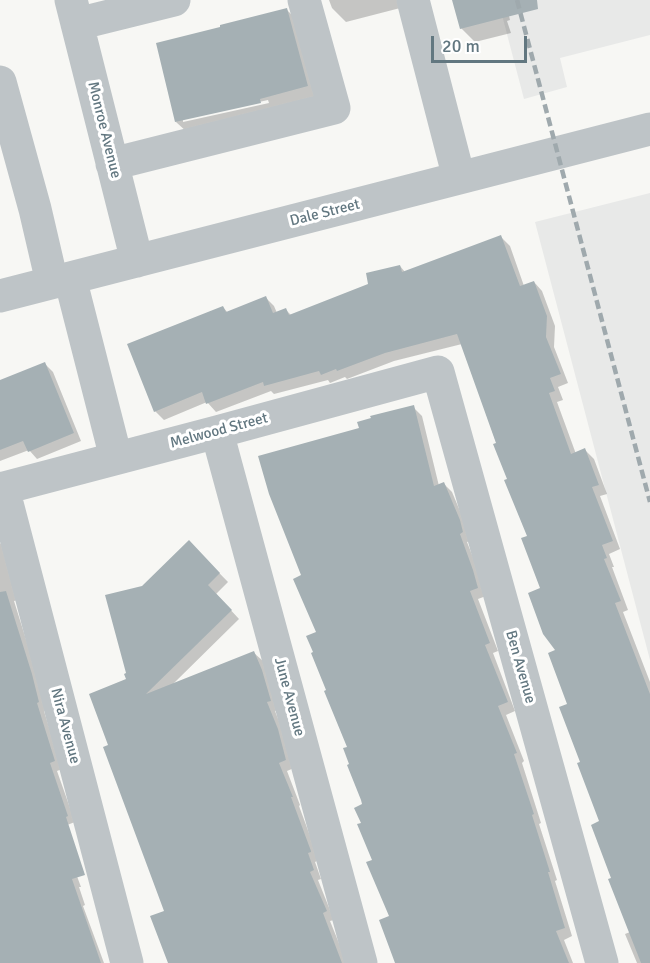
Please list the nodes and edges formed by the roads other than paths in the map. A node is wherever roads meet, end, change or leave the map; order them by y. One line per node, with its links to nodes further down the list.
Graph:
1 (174, 0): 4 (street)
2 (304, 0): 7 (street)
3 (413, 0): 8 (street)
4 (74, 12): 7 (street, Monroe Avenue)
5 (0, 82): 10 (street)
6 (650, 129): 8 (street, Dale Street)
7 (112, 164): 9 (street, Monroe Avenue)
8 (459, 178): 9 (street, Dale Street)
9 (137, 261): 10 (street, Dale Street)
10 (61, 280): 11 (street, Dale Street); 14 (street)
11 (0, 296)
12 (438, 372): 13 (street, Melwood Street); 18 (street, Ben Avenue)
13 (217, 432): 14 (street, Melwood Street); 17 (street, June Avenue)
14 (116, 458): 15 (street, Melwood Street)
15 (1, 488): 16 (street, Nira Avenue)
16 (127, 963)
17 (361, 963)
18 (602, 963)

